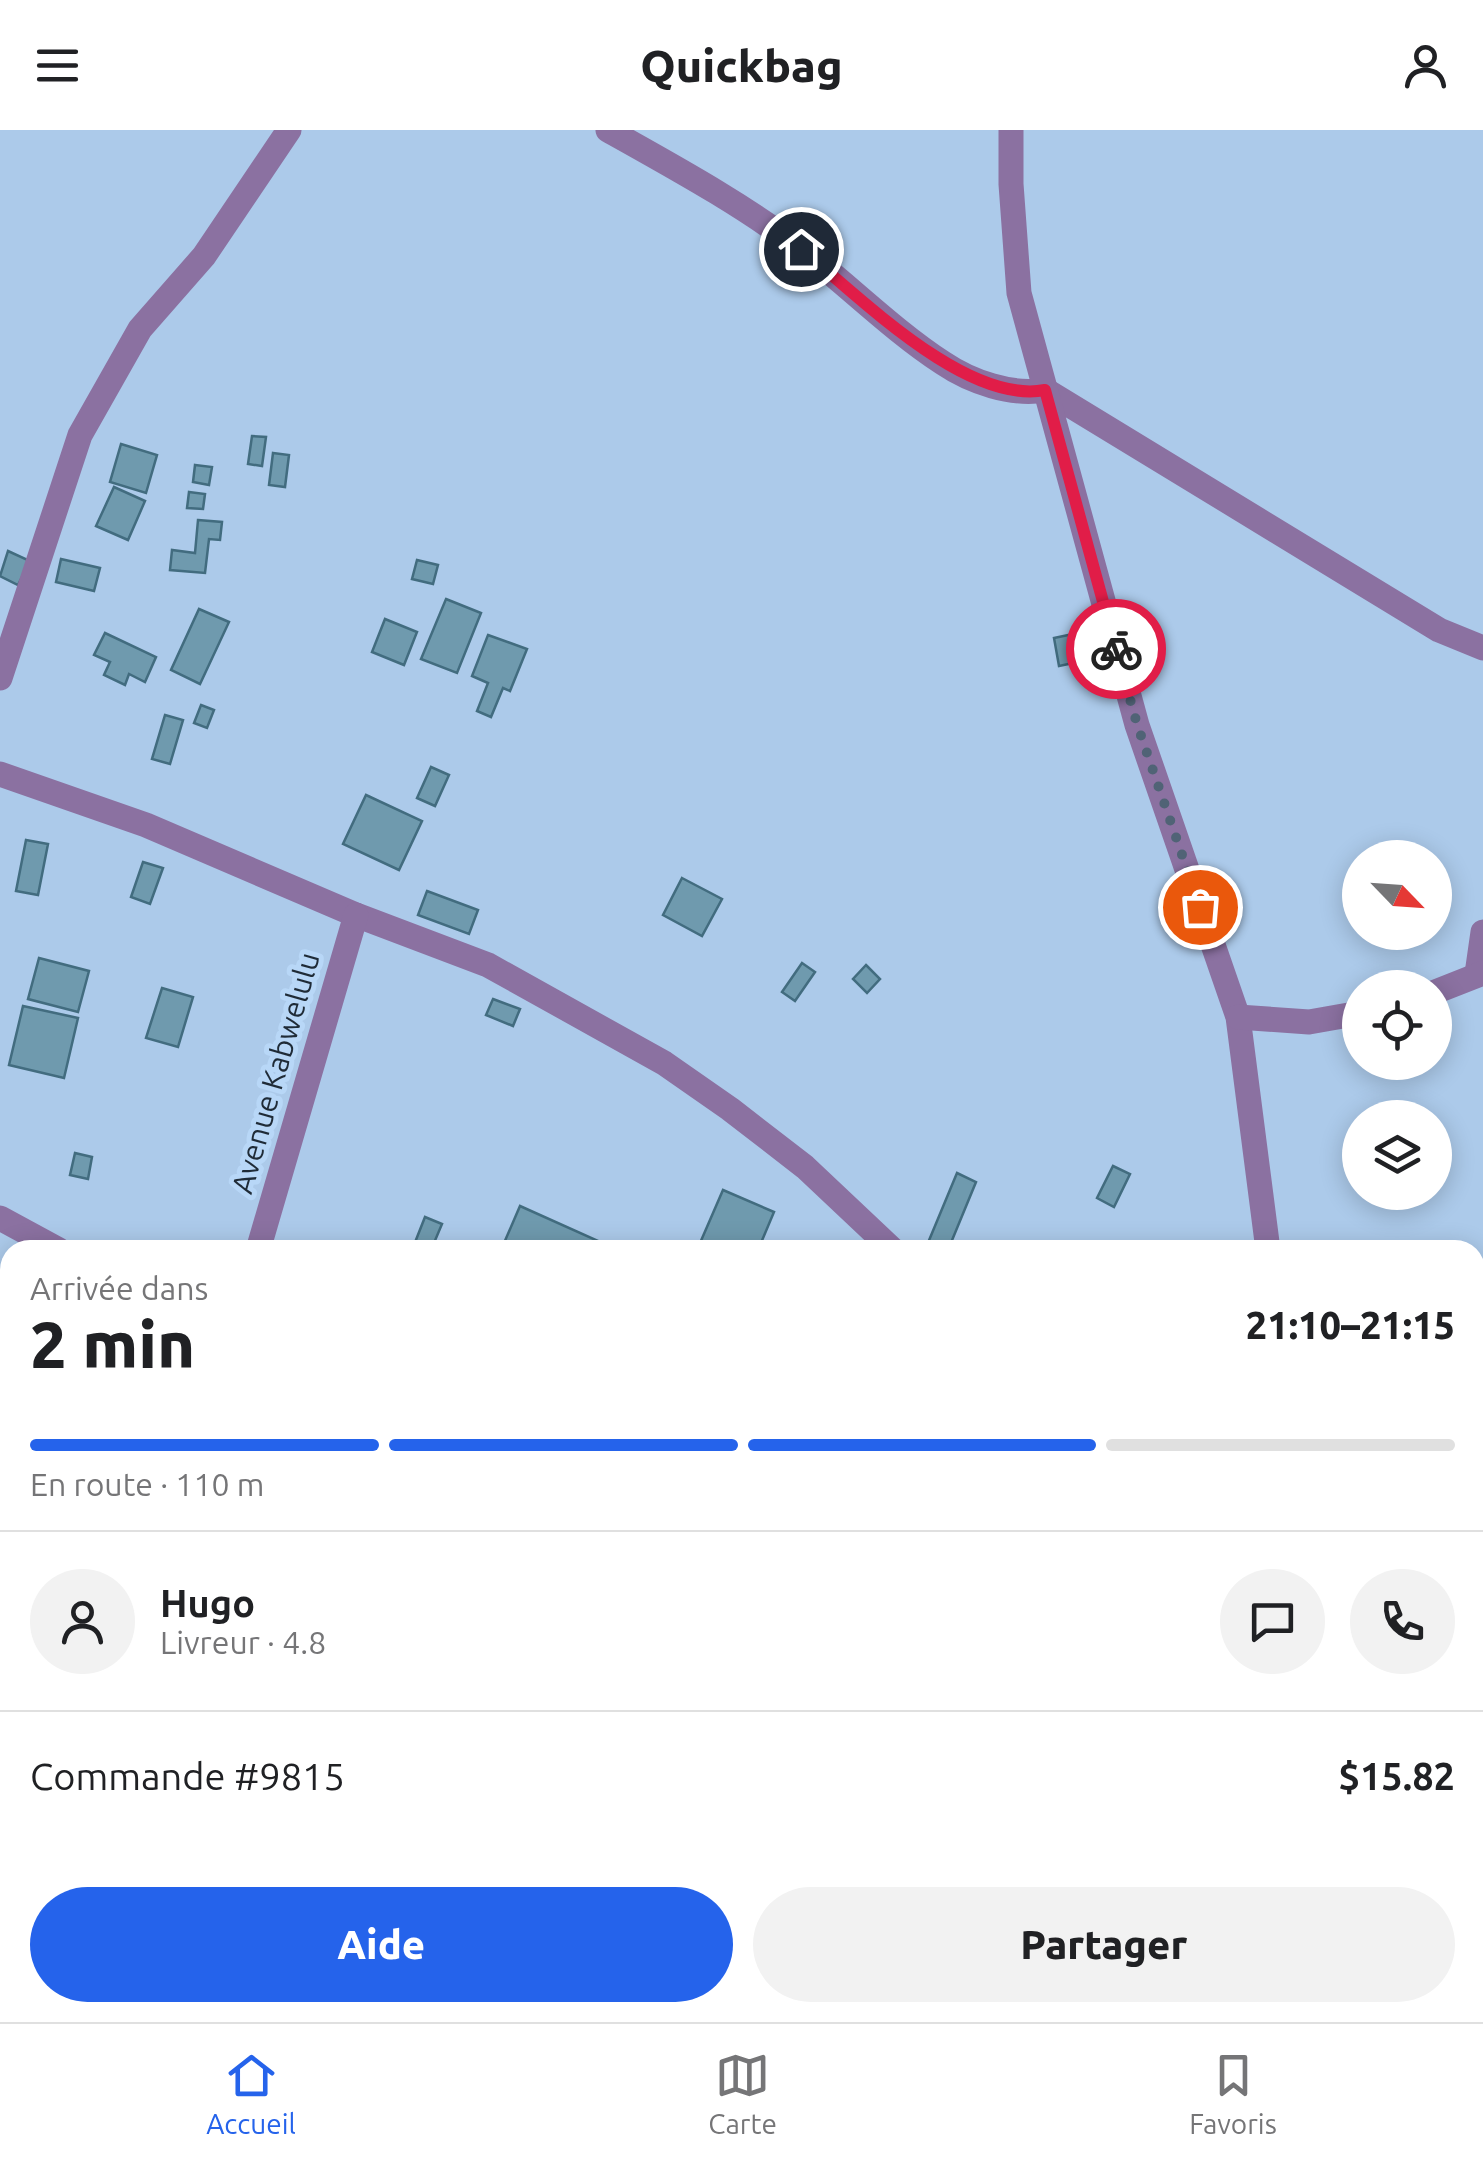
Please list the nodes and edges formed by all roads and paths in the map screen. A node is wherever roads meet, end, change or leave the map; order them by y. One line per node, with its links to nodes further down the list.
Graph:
1 (289, 130): 6 (street)
2 (608, 130): 4 (street)
3 (1012, 130): 4 (street)
4 (1045, 390): 5 (street); 13 (street)
5 (1483, 648)
6 (0, 678)
7 (0, 774): 8 (street)
8 (356, 915): 16 (street, Avenue Kabwelulu); 17 (street)
9 (1483, 932): 10 (street)
10 (1480, 973): 11 (street)
11 (1452, 985)
12 (1342, 1016): 13 (street)
13 (1238, 1017): 18 (street)
14 (0, 1218): 15 (street)
15 (41, 1240)
16 (261, 1240)
17 (882, 1240)
18 (1267, 1240)

